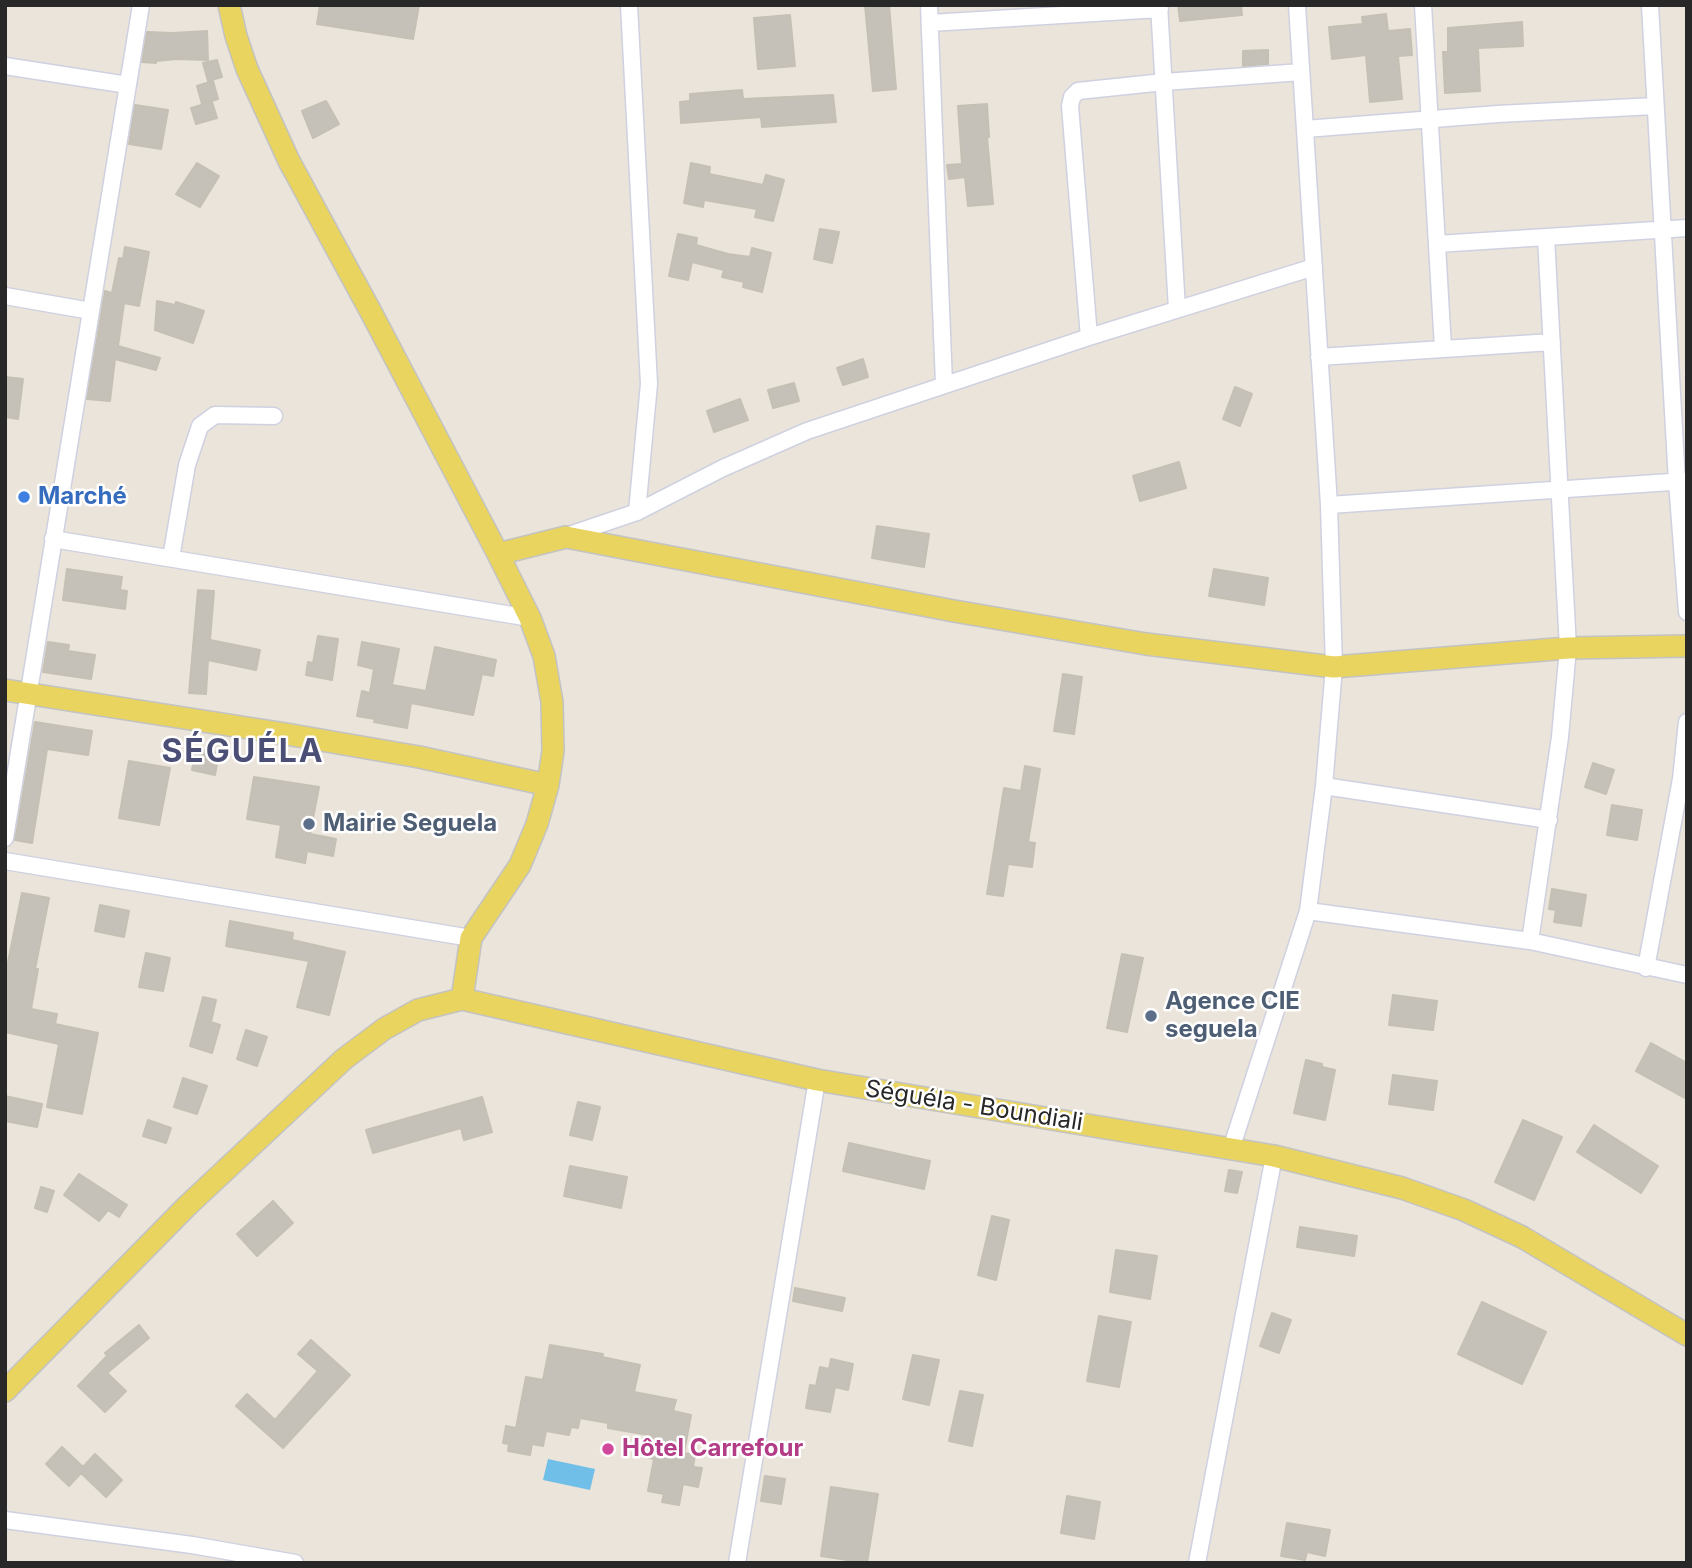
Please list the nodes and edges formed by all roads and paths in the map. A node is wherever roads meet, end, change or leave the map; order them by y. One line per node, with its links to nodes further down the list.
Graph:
1 (141, 5): 14 (street)
2 (229, 5): 38 (main road)
3 (629, 5): 35 (street)
4 (929, 5): 10 (street)
5 (1297, 5): 12 (street)
6 (1423, 5): 16 (street)
7 (1650, 5): 15 (street)
8 (1159, 7): 9 (street); 13 (street)
9 (1060, 10): 10 (street)
10 (930, 23): 30 (street)
11 (5, 66): 14 (street)
12 (1301, 72): 13 (street); 17 (street)
13 (1164, 82): 24 (street); 26 (street)
14 (128, 85): 25 (street)
15 (1655, 106): 16 (street); 19 (street)
16 (1430, 121): 17 (street); 21 (street)
17 (1305, 129): 22 (street)
18 (1687, 228): 19 (street)
19 (1662, 230): 20 (street); 32 (street)
20 (1546, 237): 21 (street); 27 (street)
21 (1437, 244): 28 (street)
22 (1314, 267): 24 (street); 29 (street)
23 (5, 296): 25 (street)
24 (1177, 309): 26 (street)
25 (91, 311): 37 (street)
26 (1089, 337): 30 (street)
27 (1552, 342): 28 (street); 33 (street)
28 (1443, 348): 29 (street)
29 (1320, 357): 34 (street)
30 (944, 384): 35 (street)
31 (274, 416): 39 (street)
32 (1682, 482): 33 (street); 40 (street)
33 (1561, 489): 34 (street); 43 (street)
34 (1329, 505): 44 (street)
35 (637, 512): 36 (street)
36 (566, 537): 38 (main road); 44 (main road)
37 (53, 539): 39 (street); 46 (street)
38 (498, 554): 41 (main road)
39 (171, 558): 41 (street)
40 (1687, 612)
41 (530, 618): 48 (main road)
42 (1687, 646): 43 (main road)
43 (1567, 648): 44 (main road); 50 (street)
44 (1334, 667): 49 (street)
45 (5, 690): 46 (main road)
46 (28, 694): 48 (main road); 51 (street)
47 (1687, 722): 56 (street)
48 (548, 785): 54 (main road)
49 (1324, 786): 50 (street); 53 (street)
50 (1549, 820): 55 (street)
51 (5, 838)
52 (5, 861): 54 (street)
53 (1308, 911): 55 (street); 60 (street)
54 (471, 938): 58 (main road)
55 (1530, 941): 56 (street)
56 (1646, 968): 57 (street)
57 (1687, 975)
58 (462, 999): 59 (main road, Séguéla - Boundiali); 63 (main road)
59 (817, 1080): 60 (main road, Séguéla - Boundiali); 68 (street)
60 (1231, 1149): 61 (main road, Séguéla - Boundiali)
61 (1275, 1156): 62 (main road, Séguéla - Boundiali); 69 (street)
62 (1687, 1335)
63 (5, 1391)
64 (5, 1520): 65 (street)
65 (192, 1545): 66 (street); 67 (street)
66 (189, 1563)
67 (295, 1563)
68 (737, 1563)
69 (1197, 1563)

